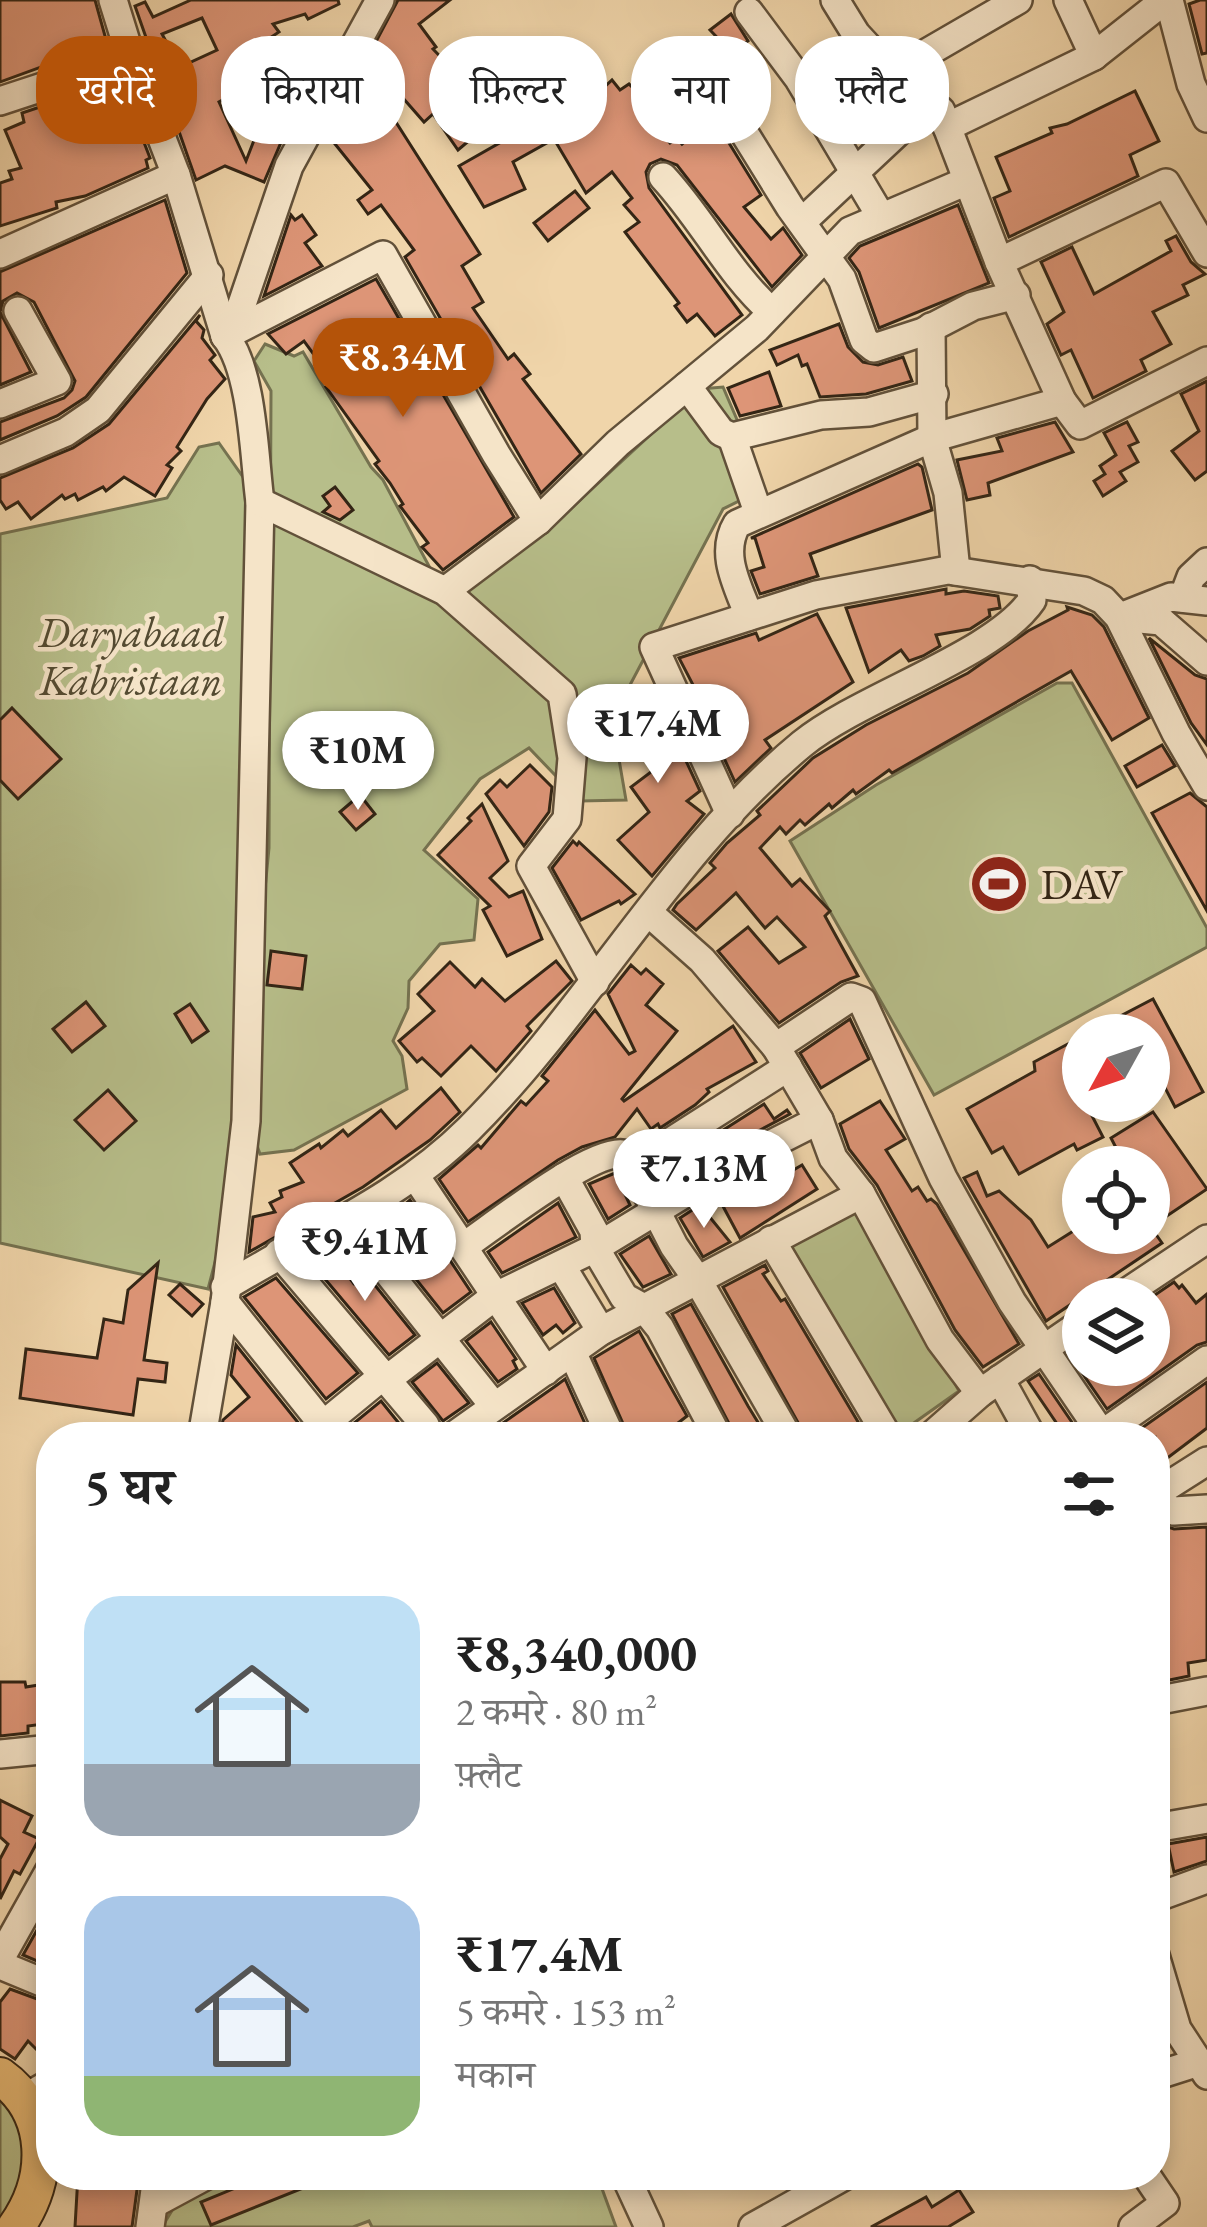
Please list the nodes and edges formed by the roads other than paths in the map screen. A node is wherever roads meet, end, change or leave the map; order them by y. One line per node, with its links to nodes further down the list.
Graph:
1 (113, 0): 8 (street)
2 (380, 0): 35 (street)
3 (835, 0): 9 (street)
4 (1018, 0): 10 (street)
5 (1068, 0): 11 (street)
6 (1167, 0): 11 (street); 14 (street)
7 (749, 12): 20 (street)
8 (124, 36)
9 (858, 36)
10 (949, 40)
11 (1094, 56): 15 (street)
12 (36, 89): 13 (street)
13 (0, 101)
14 (1207, 118)
15 (949, 126)
16 (949, 132): 23 (street)
17 (164, 144): 21 (street)
18 (753, 144): 25 (street)
19 (885, 144): 20 (street)
20 (856, 171): 24 (street); 25 (street)
21 (176, 175): 27 (street); 30 (street)
22 (663, 177): 33 (street)
23 (967, 181): 24 (street); 29 (street)
24 (880, 214): 28 (street)
25 (803, 221): 28 (street)
26 (1207, 253): 29 (street)
27 (0, 254)
28 (826, 255): 33 (street); 34 (street)
29 (999, 262): 31 (street)
30 (209, 275): 35 (street); 43 (street)
31 (1016, 295): 34 (street); 39 (street)
32 (18, 311): 40 (street)
33 (772, 312): 37 (street)
34 (932, 327): 38 (street)
35 (225, 336): 44 (street); 46 (street)
36 (1207, 361): 39 (street)
37 (687, 386): 41 (street); 46 (street)
38 (934, 394): 41 (street); 42 (street)
39 (1062, 401): 42 (street)
40 (0, 404)
41 (732, 437): 45 (street)
42 (932, 438): 45 (street); 48 (street)
43 (0, 460)
44 (260, 502): 50 (street); 75 (street)
45 (758, 512): 52 (street)
46 (538, 521): 50 (street)
47 (1207, 562): 51 (street)
48 (956, 571): 49 (street); 52 (street)
49 (1030, 580): 53 (street); 56 (street)
50 (445, 591): 58 (street)
51 (1195, 600): 53 (street)
52 (748, 616): 56 (street)
53 (1119, 617): 54 (street); 55 (street)
54 (1207, 661)
55 (1207, 787)
56 (730, 814): 57 (street)
57 (650, 913): 58 (street); 59 (street)
58 (596, 982): 62 (street)
59 (782, 1057): 60 (street); 61 (street); 81 (street)
60 (819, 1120): 64 (street); 65 (street)
61 (633, 1166): 63 (street); 65 (street)
62 (416, 1177): 66 (street); 69 (street)
63 (564, 1177): 69 (street); 70 (street)
64 (861, 1194): 67 (street); 86 (street)
65 (658, 1210): 70 (street); 74 (street)
66 (334, 1226): 71 (street); 80 (street)
67 (771, 1240): 74 (street); 96 (street)
68 (1206, 1242): 73 (street)
69 (464, 1247): 76 (street)
70 (595, 1248): 72 (street); 77 (street)
71 (279, 1253): 75 (street); 85 (street)
72 (561, 1265): 76 (street); 78 (street)
73 (1150, 1278)
74 (697, 1279): 77 (street); 95 (street)
75 (225, 1294): 88 (street); 89 (street)
76 (494, 1297): 80 (street); 84 (street)
77 (644, 1308): 78 (street); 94 (street)
78 (601, 1331): 82 (street)
79 (1062, 1336): 81 (street)
80 (440, 1338): 85 (street); 87 (street)
81 (1045, 1348): 86 (street); 99 (street)
82 (572, 1352): 84 (street); 93 (street)
83 (1207, 1360): 100 (street)
84 (546, 1371): 87 (street)
85 (384, 1375): 90 (street); 91 (street)
86 (990, 1386): 97 (street); 98 (street)
87 (494, 1406): 92 (street)
88 (208, 1422)
89 (321, 1422)
90 (337, 1422)
91 (423, 1422)
92 (472, 1422)
93 (604, 1422)
94 (710, 1422)
95 (779, 1422)
96 (879, 1422)
97 (947, 1422)
98 (1020, 1422)
99 (1094, 1422)
100 (1122, 1422)
101 (1207, 1461): 102 (street)
102 (1170, 1484)
103 (1207, 1509): 104 (street)
104 (1170, 1510)
105 (1207, 1691): 106 (street)
106 (1170, 1697)
107 (8, 1753): 108 (street)
108 (0, 1776)
109 (1207, 1819): 110 (street)
110 (1170, 1825)
111 (1207, 1879): 112 (street)
112 (1170, 1893)
113 (36, 1894): 114 (street)
114 (2, 1954): 115 (street)
115 (36, 1976)
116 (1170, 2032): 117 (street)
117 (1203, 2068): 118 (street)
118 (1170, 2074)
119 (25, 2086): 120 (main road)
120 (36, 2123)
121 (37, 2190): 125 (main road)
122 (632, 2190): 126 (street)
123 (819, 2190): 127 (street)
124 (1156, 2190): 128 (street)
125 (16, 2227)
126 (649, 2227)
127 (753, 2227)
128 (1132, 2227)

